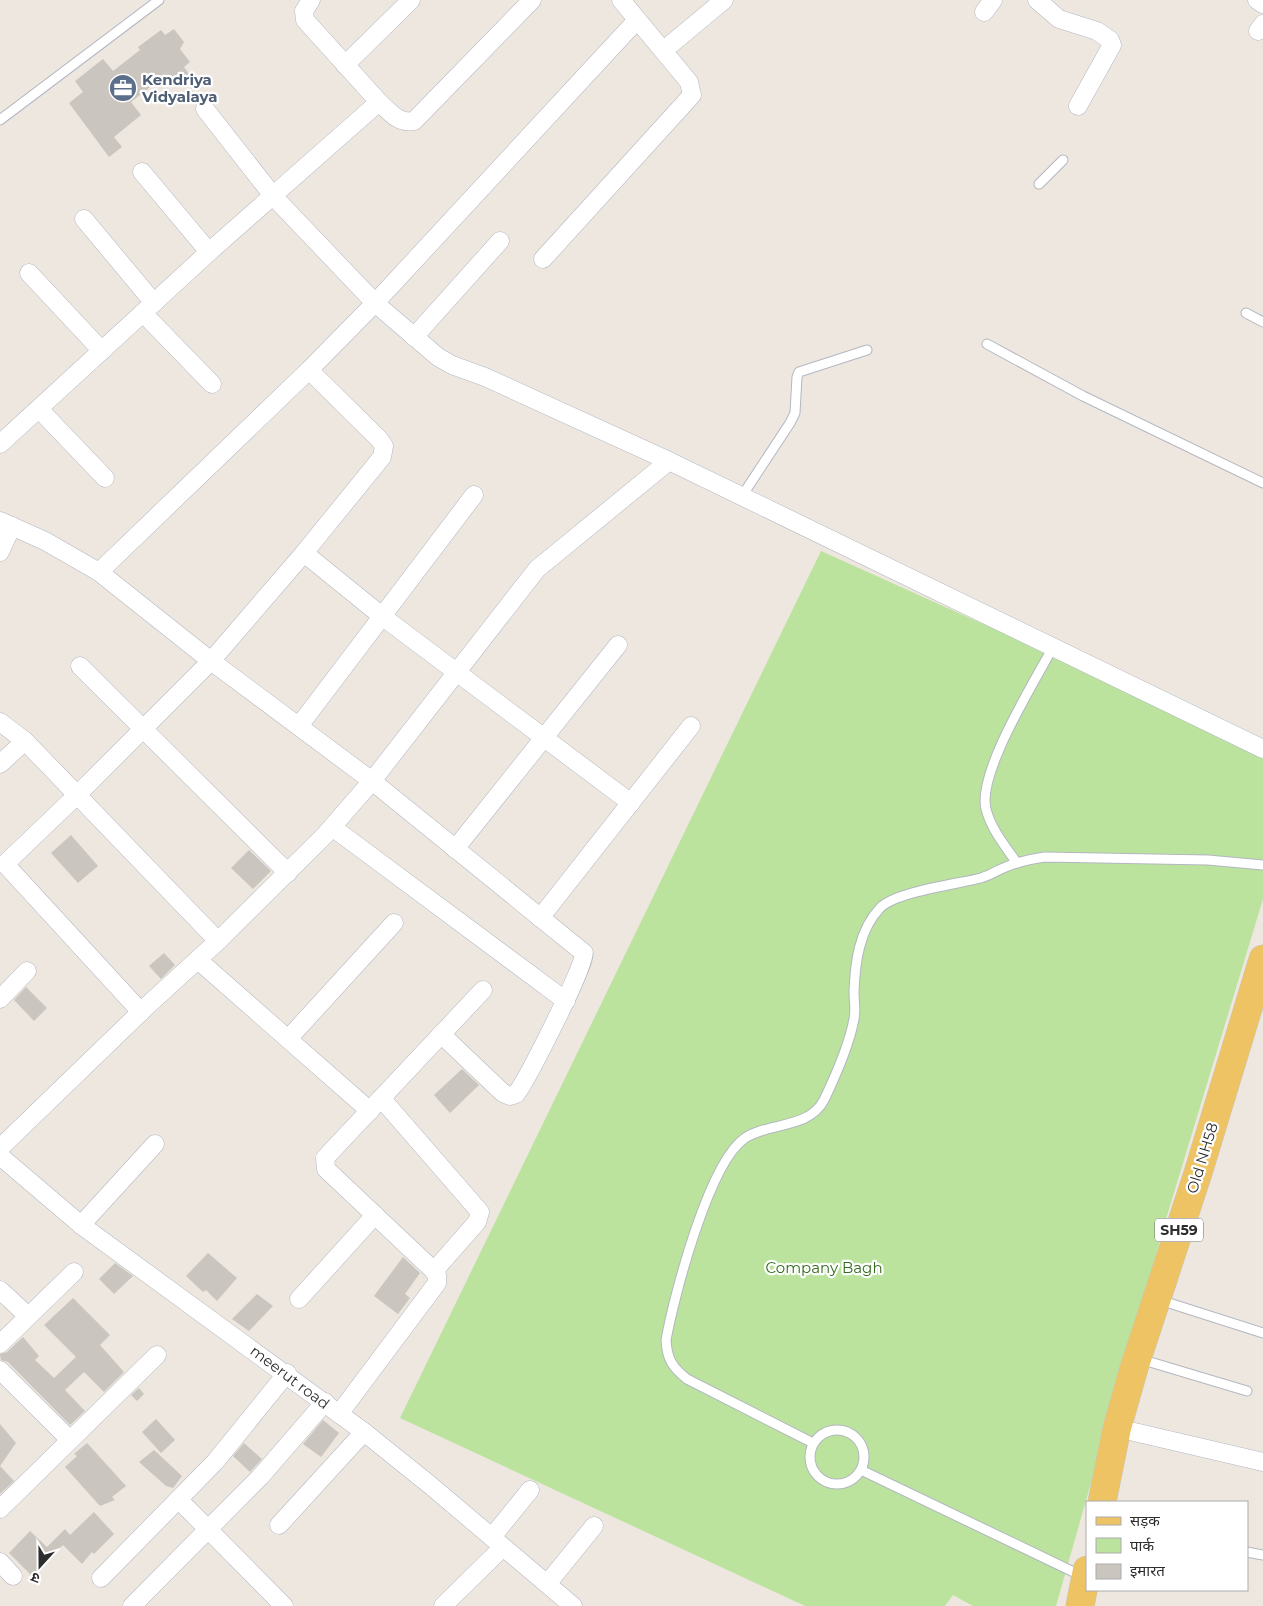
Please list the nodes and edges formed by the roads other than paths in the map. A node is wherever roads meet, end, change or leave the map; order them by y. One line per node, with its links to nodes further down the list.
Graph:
1 (159, 0): 16 (lane)
2 (312, 0): 12 (street)
3 (411, 0): 12 (street)
4 (532, 0): 13 (street)
5 (621, 0): 10 (street)
6 (724, 0): 11 (street)
7 (1037, 0): 14 (street)
8 (1256, 0): 9 (street)
9 (1263, 4)
10 (637, 20): 11 (street); 26 (street)
11 (664, 50): 24 (street)
12 (345, 65): 13 (street)
13 (379, 102): 20 (street)
14 (1078, 106)
15 (205, 109): 20 (street)
16 (0, 120)
17 (1063, 160): 19 (lane)
18 (142, 172): 23 (street)
19 (1039, 184)
20 (274, 197): 23 (street); 26 (street)
21 (84, 219): 27 (street)
22 (500, 241): 30 (street)
23 (210, 252): 27 (street)
24 (543, 259)
25 (29, 273): 33 (street)
26 (375, 303): 30 (street); 34 (street)
27 (149, 308): 33 (street); 35 (street)
28 (1246, 313): 29 (lane)
29 (1263, 322)
30 (414, 337): 38 (street)
31 (987, 344): 40 (lane)
32 (867, 350): 42 (lane)
33 (102, 351): 36 (street)
34 (309, 370): 45 (street); 46 (street)
35 (212, 384)
36 (39, 409): 37 (street); 39 (street)
37 (0, 444)
38 (669, 461): 42 (street); 52 (street)
39 (105, 478)
40 (1263, 483)
41 (474, 495): 47 (street)
42 (742, 496): 49 (street)
43 (6, 524): 44 (street); 46 (street)
44 (0, 552)
45 (304, 553): 47 (street); 50 (street)
46 (100, 572): 50 (street)
47 (383, 617): 52 (street); 54 (street)
48 (618, 645): 57 (street)
49 (1053, 647): 59 (street); 67 (lane)
50 (211, 661): 54 (street); 56 (street)
51 (80, 666): 56 (street)
52 (456, 671): 57 (street); 61 (street)
53 (0, 722): 58 (street)
54 (299, 726): 61 (street)
55 (691, 726): 63 (street)
56 (144, 729): 62 (street); 69 (street)
57 (544, 737): 63 (street); 65 (street)
58 (25, 741): 60 (street); 62 (street)
59 (1263, 748)
60 (0, 764)
61 (372, 781): 64 (street); 65 (street)
62 (76, 796): 66 (street); 72 (street)
63 (632, 804): 70 (street)
64 (332, 827): 69 (street); 79 (street)
65 (455, 849): 70 (street)
66 (2, 861): 80 (street)
67 (1016, 863): 68 (lane); 107 (lane)
68 (1263, 865)
69 (288, 873): 72 (street)
70 (540, 918): 79 (street)
71 (394, 923): 82 (street)
72 (218, 941): 74 (street)
73 (1263, 959): 104 (main road, Old NH58 / SH59)
74 (198, 960): 80 (street); 82 (street)
75 (27, 971): 78 (street)
76 (483, 990): 81 (street)
77 (1263, 998): 93 (main road, Old NH58 / SH59)
78 (0, 999)
79 (566, 1000): 81 (street)
80 (141, 1012): 85 (street)
81 (441, 1034): 83 (street)
82 (288, 1039): 83 (street)
83 (376, 1105): 87 (street); 89 (street)
84 (156, 1144): 88 (street)
85 (0, 1148)
86 (0, 1156): 88 (street, meerut road)
87 (375, 1215): 89 (street); 92 (street)
88 (81, 1225): 100 (street, meerut road)
89 (434, 1271): 103 (street)
90 (74, 1272): 94 (street)
91 (0, 1290): 94 (street)
92 (299, 1299)
93 (1169, 1303): 95 (lane); 98 (main road, Old NH58 / SH59)
94 (28, 1316): 96 (street)
95 (1263, 1333)
96 (0, 1344)
97 (157, 1355): 106 (street)
98 (1150, 1362): 101 (lane); 104 (main road, Old NH58 / SH59)
99 (0, 1370): 106 (street)
100 (287, 1373): 102 (street, meerut road); 111 (street)
101 (1247, 1391)
102 (325, 1402): 103 (street, meerut road); 117 (street)
103 (339, 1414): 105 (street, meerut road)
104 (1123, 1430): 108 (street); 112 (main road, Old NH58 / SH59); 113 (main road, Old NH58 / SH59)
105 (364, 1432): 115 (street); 118 (street, meerut road)
106 (70, 1440): 114 (street)
107 (813, 1443): 109 (lane); 109 (lane)
108 (1263, 1462)
109 (861, 1470): 124 (lane)
110 (530, 1490): 118 (street)
111 (179, 1500): 117 (street); 123 (street)
112 (1102, 1501)
113 (1114, 1501)
114 (0, 1509)
115 (279, 1525)
116 (594, 1526): 125 (street)
117 (208, 1529): 129 (street); 130 (street)
118 (497, 1542): 125 (street, meerut road); 131 (street)
119 (1248, 1552): 120 (lane)
120 (1263, 1555)
121 (0, 1562): 122 (street)
122 (13, 1576)
123 (101, 1578)
124 (1086, 1578)
125 (548, 1584): 128 (street, meerut road)
126 (1086, 1588): 132 (main road)
127 (1091, 1591): 133 (main road)
128 (566, 1604)
129 (132, 1606)
130 (284, 1606)
131 (443, 1606)
132 (1080, 1606)
133 (1093, 1606)

